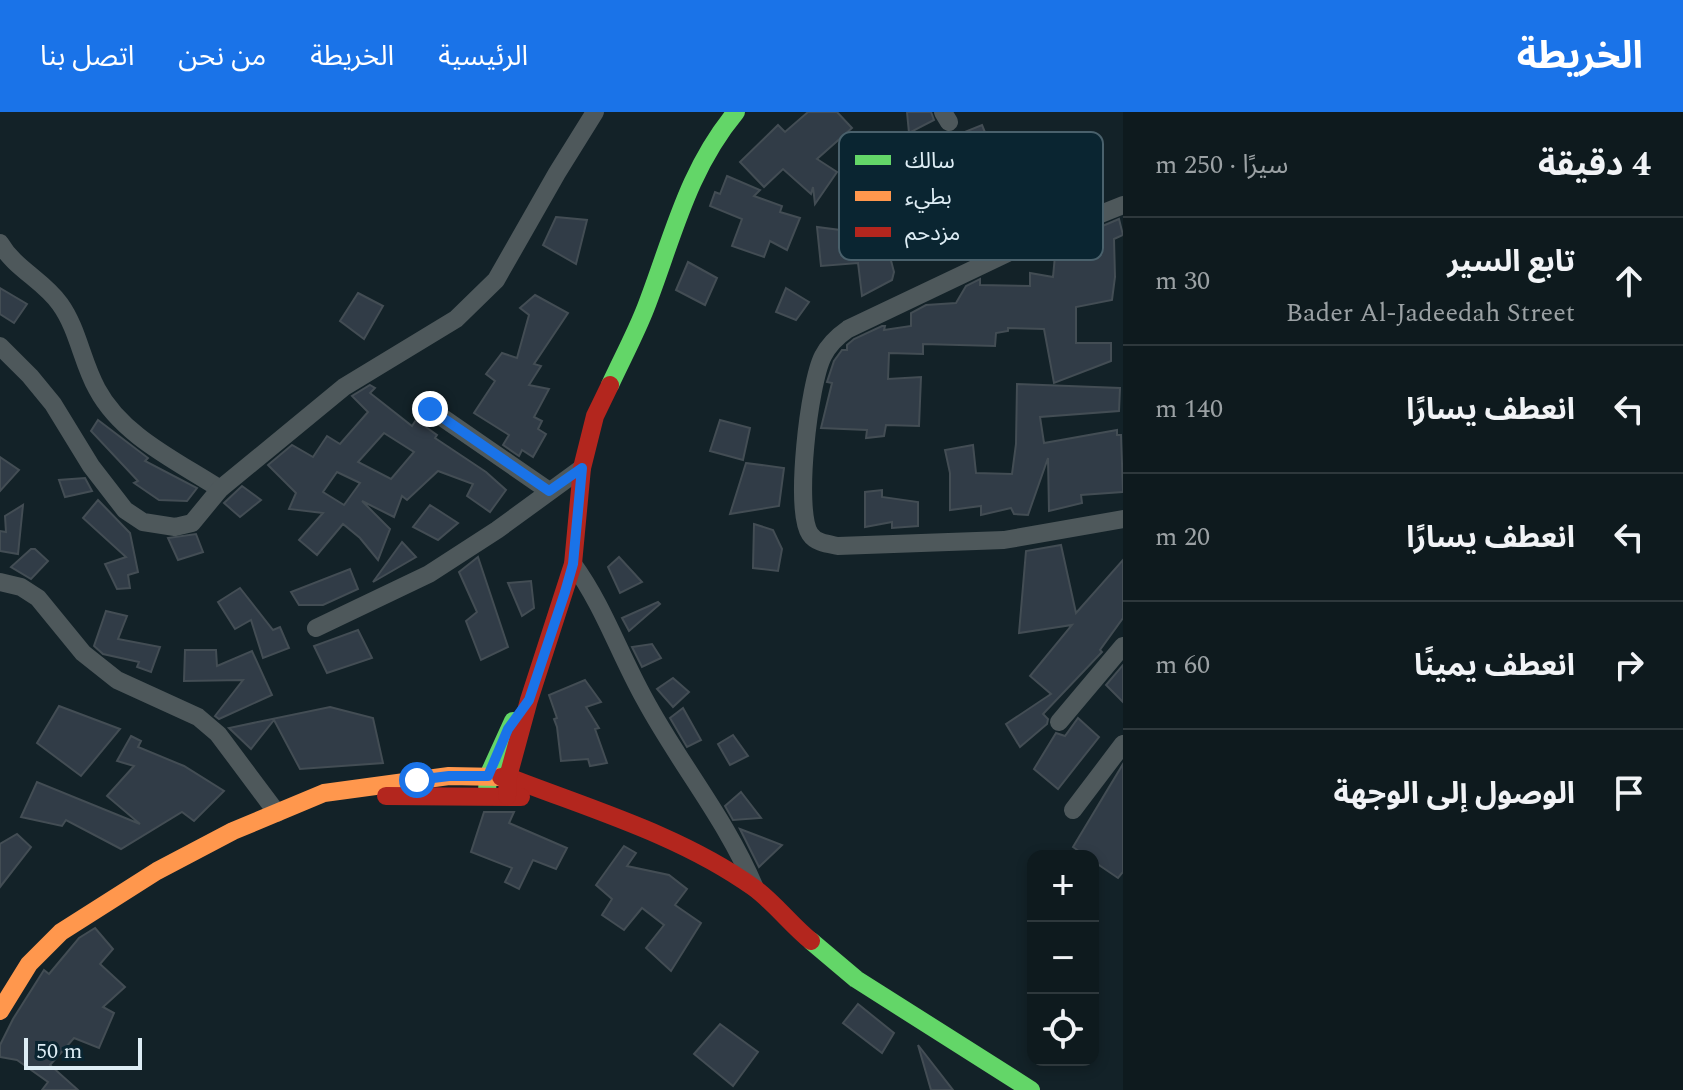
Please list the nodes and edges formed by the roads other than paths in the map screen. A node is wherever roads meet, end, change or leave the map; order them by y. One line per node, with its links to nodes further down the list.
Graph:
1 (595, 112): 10 (street)
2 (736, 112): 9 (main road)
3 (1123, 205): 4 (street)
4 (1103, 213)
5 (0, 243): 10 (street)
6 (993, 260): 12 (street)
7 (0, 346): 10 (street)
8 (430, 409): 11 (street)
9 (582, 468): 11 (street); 13 (main road)
10 (220, 489)
11 (549, 491): 15 (street)
12 (1123, 519)
13 (573, 564): 17 (main road); 28 (street)
14 (0, 582): 27 (street)
15 (316, 628)
16 (1123, 646): 18 (street)
17 (529, 700): 20 (main road); 21 (main road)
18 (1059, 722)
19 (1123, 744): 26 (street)
20 (488, 776): 21 (main road); 22 (main road); 23 (main road)
21 (508, 777): 24 (main road); 25 (main road)
22 (324, 793): 23 (main road); 27 (main road)
23 (487, 795): 24 (main road)
24 (507, 796): 25 (main road)
25 (552, 796): 28 (main road)
26 (1073, 810)
27 (277, 813): 29 (main road)
28 (755, 888): 30 (main road)
29 (1, 1005)
30 (963, 1046): 31 (main road); 32 (main road)
31 (1001, 1090)
32 (1031, 1090)

